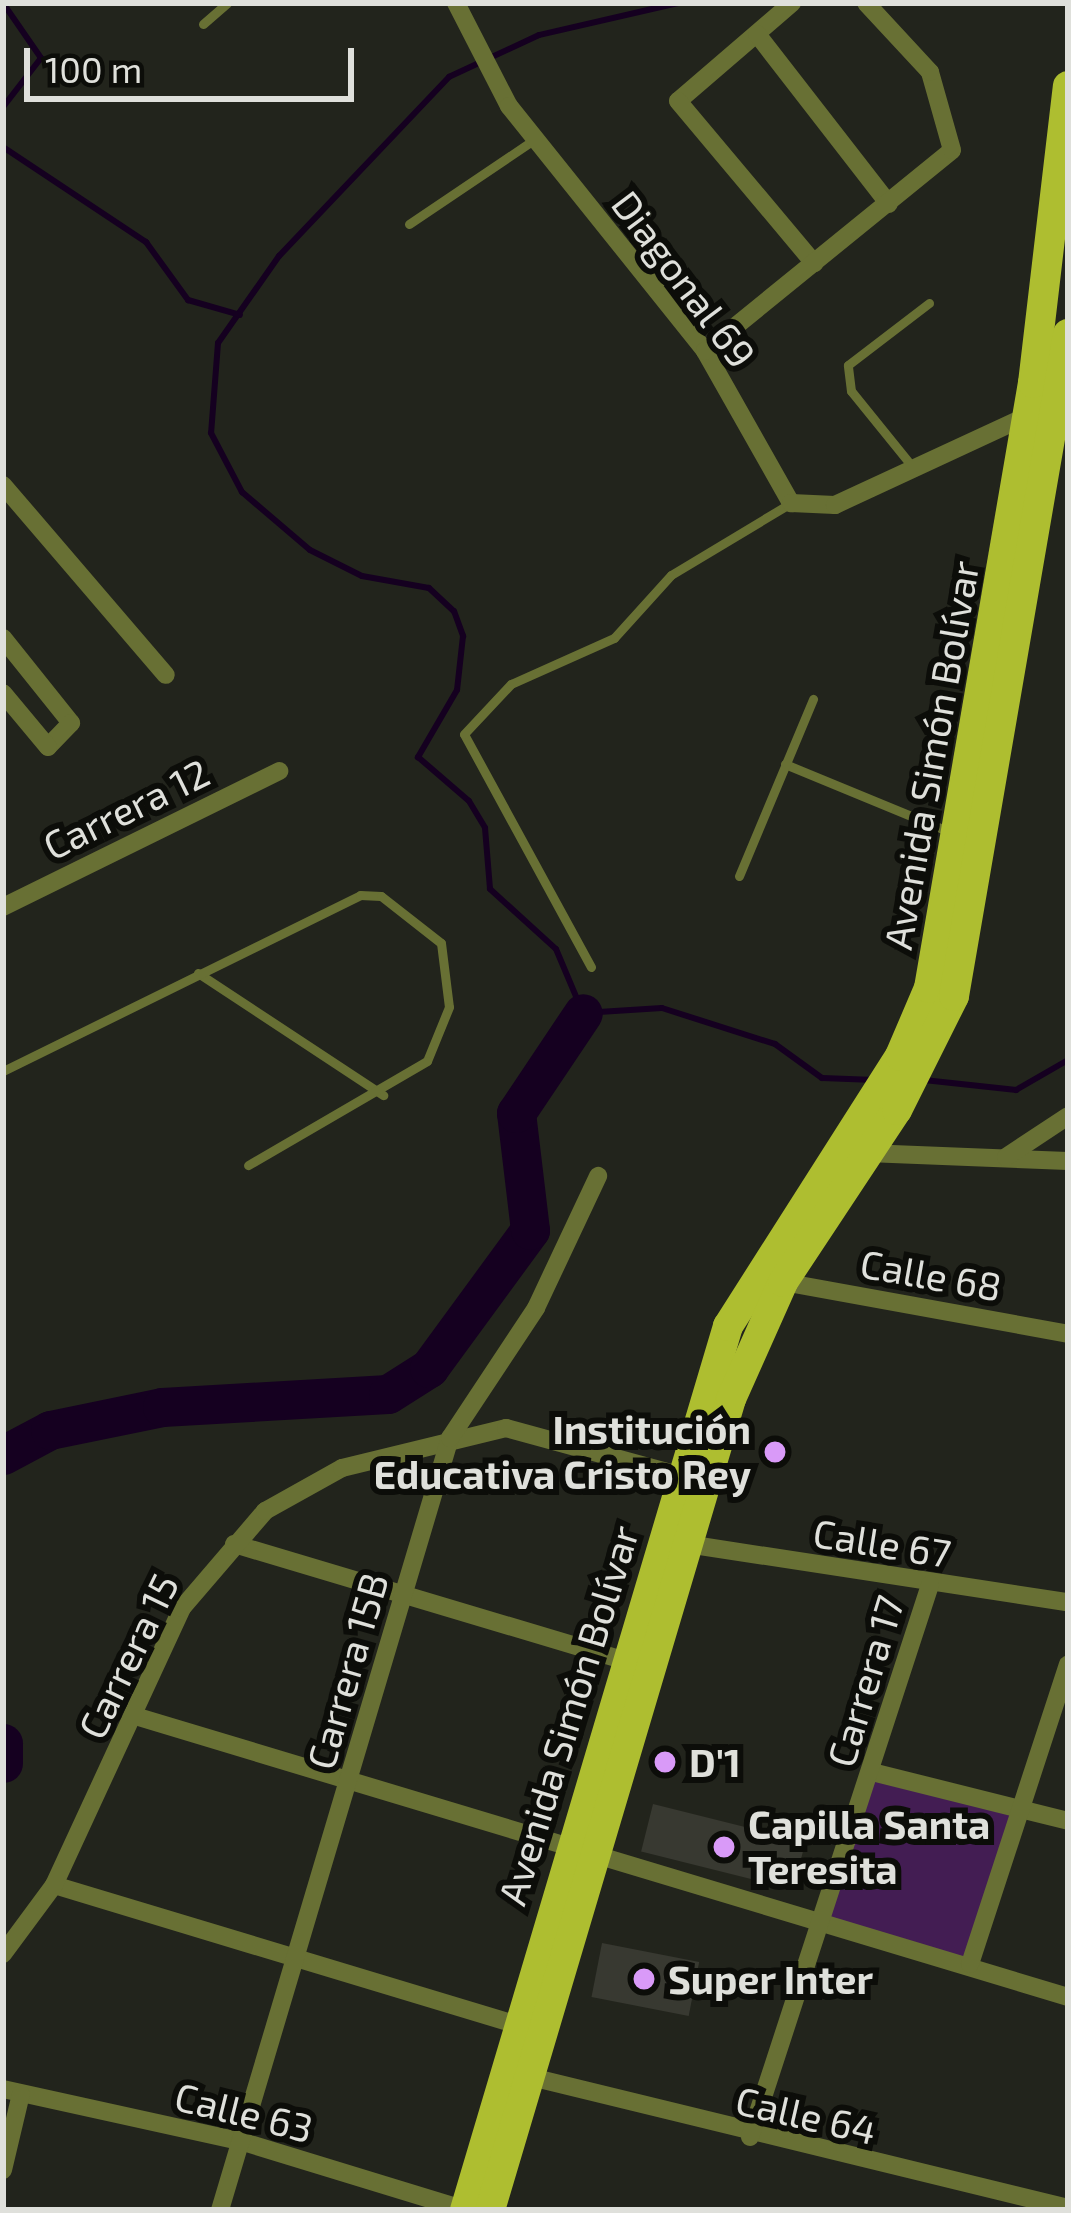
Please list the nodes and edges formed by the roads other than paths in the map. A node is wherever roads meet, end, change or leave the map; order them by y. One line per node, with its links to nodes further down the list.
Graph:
1 (227, 3): 5 (lane)
2 (792, 3): 6 (street)
3 (866, 3): 9 (street)
4 (458, 6): 8 (street, Diagonal 69)
5 (202, 24)
6 (757, 34): 9 (street); 11 (street)
7 (1068, 86): 15 (main road, Avenida Simón Bolívar)
8 (535, 139): 10 (lane); 14 (street, Diagonal 69)
9 (889, 204): 11 (street)
10 (409, 224)
11 (814, 263): 14 (street)
12 (929, 303): 16 (lane)
13 (1068, 334): 21 (main road, Avenida Simón Bolívar)
14 (705, 351): 18 (street, Diagonal 69)
15 (1025, 417): 16 (street); 21 (main road, Avenida Simón Bolívar)
16 (911, 465): 18 (street)
17 (3, 485): 20 (street)
18 (791, 503): 29 (lane)
19 (3, 638): 22 (street)
20 (166, 675)
21 (999, 687): 26 (main road, Avenida Simón Bolívar); 31 (main road, Avenida Simón Bolívar)
22 (3, 693)
23 (813, 699): 24 (lane)
24 (785, 764): 26 (lane); 27 (lane)
25 (279, 771): 28 (street, Carrera 12)
26 (962, 837): 31 (main road, Avenida Simón Bolívar)
27 (739, 876)
28 (3, 907)
29 (591, 967)
30 (198, 973): 32 (lane); 33 (lane); 33 (lane)
31 (913, 1058): 34 (main road, Avenida Simón Bolívar)
32 (3, 1071)
33 (383, 1095): 39 (lane)
34 (886, 1104): 36 (main road, Avenida Simón Bolívar); 44 (main road, Avenida Simón Bolívar)
35 (1068, 1116): 37 (street)
36 (867, 1153): 37 (street); 41 (main road, Avenida Simón Bolívar)
37 (1006, 1157): 38 (street)
38 (1068, 1161)
39 (248, 1165)
40 (598, 1177): 43 (street, Carrera 15B)
41 (783, 1282): 42 (street, Calle 68); 46 (main road, Avenida Simón Bolívar)
42 (1068, 1334)
43 (450, 1438): 44 (street); 45 (street, Carrera 15); 48 (street, Carrera 15B)
44 (682, 1476): 50 (main road, Avenida Simón Bolívar)
45 (233, 1544): 48 (street); 52 (street, Carrera 15)
46 (687, 1544): 47 (street, Calle 67); 57 (main road, Avenida Simón Bolívar)
47 (930, 1585): 49 (street, Calle 67); 53 (street, Carrera 17)
48 (401, 1602): 50 (street); 54 (street, Carrera 15B)
49 (1068, 1602)
50 (625, 1660): 57 (main road, Avenida Simón Bolívar)
51 (1068, 1665): 55 (street)
52 (135, 1716): 54 (street); 58 (street, Carrera 15)
53 (872, 1772): 55 (street); 59 (street, Carrera 17)
54 (350, 1783): 57 (street); 61 (street, Carrera 15B)
55 (1018, 1814): 56 (street); 62 (street)
56 (1068, 1821)
57 (583, 1846): 59 (street); 64 (main road, Avenida Simón Bolívar); 65 (main road, Avenida Simón Bolívar)
58 (54, 1885): 60 (street, Carrera 15); 61 (street)
59 (820, 1922): 62 (street); 67 (street, Carrera 17)
60 (3, 1954)
61 (292, 1961): 64 (street); 68 (street, Carrera 15B)
62 (970, 1964): 63 (street)
63 (1068, 1997)
64 (518, 2025): 72 (main road, Avenida Simón Bolívar)
65 (531, 2077): 67 (street, Calle 64); 73 (main road, Avenida Simón Bolívar)
66 (12, 2091): 68 (street, Calle 63); 69 (street)
67 (750, 2138): 70 (street, Calle 64)
68 (240, 2141): 71 (street, Carrera 15B); 72 (street, Calle 63)
69 (3, 2170)
70 (1068, 2209)
71 (220, 2210)
72 (465, 2210)
73 (490, 2210)

